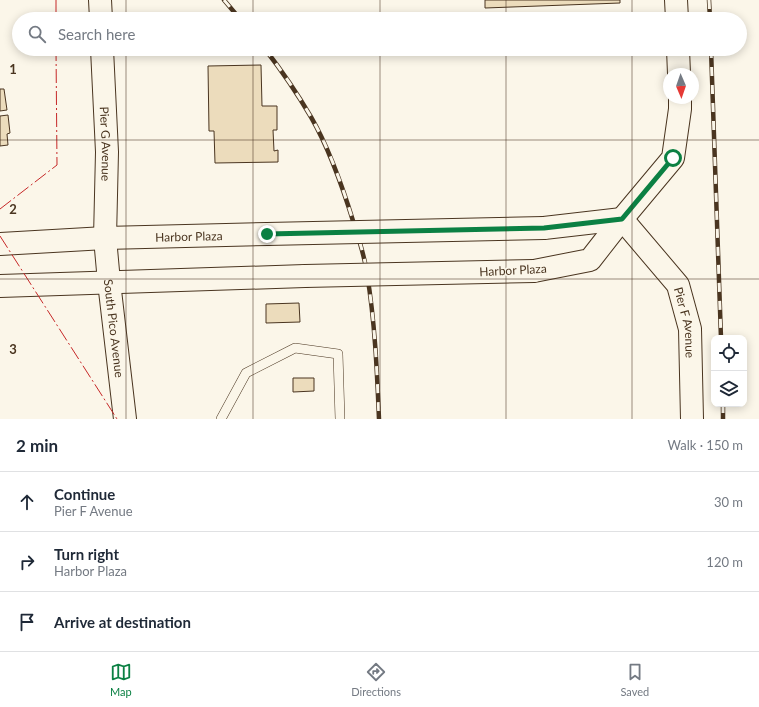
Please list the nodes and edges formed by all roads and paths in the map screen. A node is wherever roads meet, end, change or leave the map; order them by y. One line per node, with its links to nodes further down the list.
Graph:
1 (100, 0): 3 (main road)
2 (676, 0): 4 (main road)
3 (100, 12)
4 (677, 12)
5 (102, 56): 10 (main road, Pier G Avenue)
6 (678, 56): 7 (main road)
7 (679, 68)
8 (680, 104): 9 (main road)
9 (622, 219): 10 (main road, Harbor Plaza, bridge); 12 (main road, Harbor Plaza, bridge); 17 (main road, Pier F Avenue)
10 (105, 238): 11 (main road, Harbor Plaza); 12 (main road, South Pico Avenue)
11 (0, 244)
12 (109, 282): 13 (main road, Harbor Plaza); 14 (main road, South Pico Avenue)
13 (0, 286)
14 (125, 419)
15 (221, 419): 16 (lane)
16 (340, 419)
17 (692, 419)

